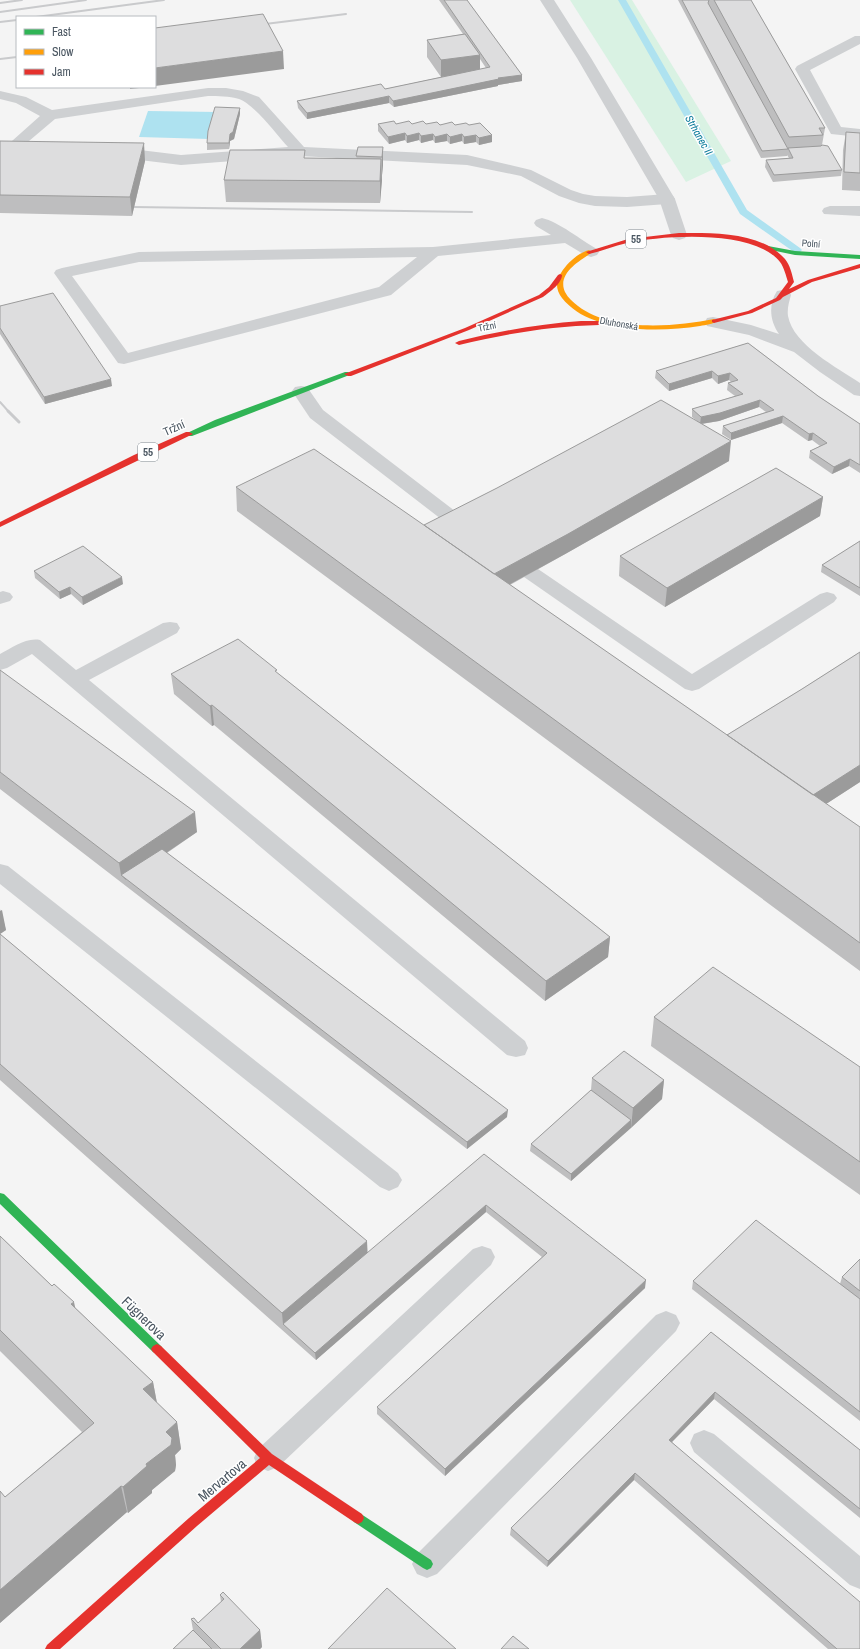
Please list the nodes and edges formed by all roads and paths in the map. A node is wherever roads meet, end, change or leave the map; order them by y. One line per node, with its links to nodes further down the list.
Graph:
1 (547, 0): 10 (street)
2 (860, 40): 5 (street)
3 (0, 95): 4 (street)
4 (50, 115): 6 (street); 9 (street)
5 (860, 133)
6 (6, 149): 7 (street)
7 (34, 149)
8 (101, 150): 9 (street)
9 (300, 151): 10 (street)
10 (667, 199): 14 (street)
11 (830, 211): 12 (street)
12 (860, 211)
13 (542, 223): 15 (street)
14 (679, 235): 16 (main road, Dluhonská / 55); 18 (main road, Dluhonská / 55)
15 (569, 238): 17 (street); 18 (street)
16 (762, 246): 19 (main road, Polní / 55); 22 (main road, Dluhonská / 55)
17 (433, 252): 17 (street)
18 (591, 252): 21 (main road, Dluhonská / 55)
19 (860, 257)
20 (860, 266): 22 (main road, 55)
21 (560, 276): 24 (main road, Dluhonská / 55); 26 (main road, Tržní / 55)
22 (783, 295): 23 (main road, Dluhonská / 55); 25 (street, Dluhonská)
23 (714, 322): 24 (main road, Dluhonská / 55); 25 (street, Dluhonská)
24 (618, 324): 26 (main road, Tržní / 55)
25 (804, 352): 27 (street, Dluhonská)
26 (363, 368): 28 (main road, Tržní / 55)
27 (860, 390)
28 (301, 391): 29 (main road, Tržní / 55); 30 (street)
29 (0, 525)
30 (461, 525)
31 (531, 573): 32 (street)
32 (827, 598)
33 (170, 628): 35 (street)
34 (0, 663): 35 (street)
35 (74, 679): 37 (street)
36 (0, 872): 38 (street)
37 (516, 1048)
38 (389, 1180)
39 (0, 1197): 43 (main road, Fügnerova)
40 (482, 1257): 43 (street)
41 (666, 1323): 44 (street)
42 (704, 1443): 45 (street)
43 (268, 1458): 44 (main road); 46 (main road, Mervartova)
44 (427, 1564)
45 (860, 1574)
46 (51, 1649)

